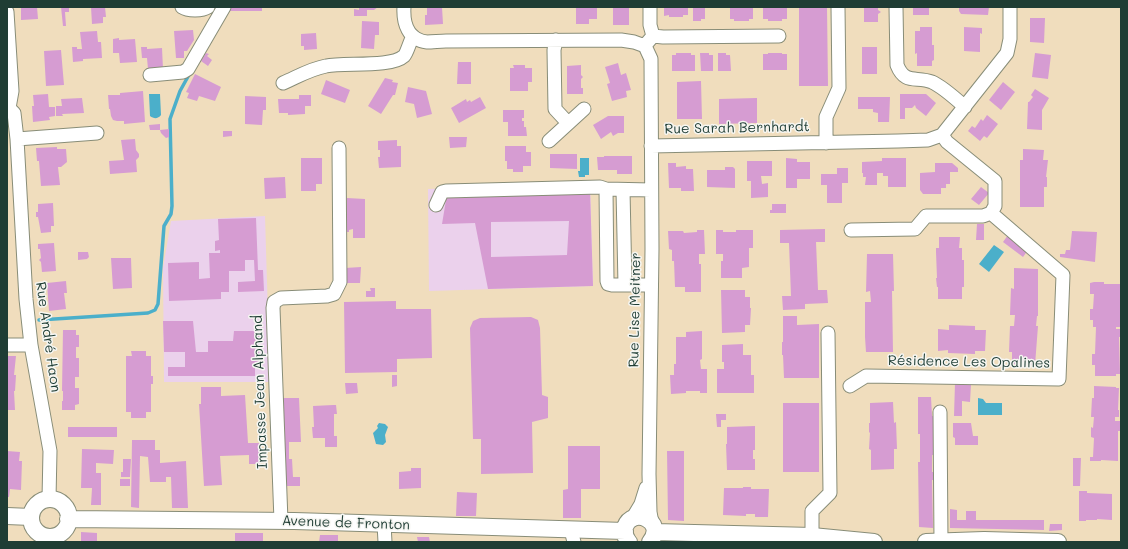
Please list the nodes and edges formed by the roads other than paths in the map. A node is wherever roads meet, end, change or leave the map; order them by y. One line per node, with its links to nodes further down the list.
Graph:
1 (182, 7): 2 (street)
2 (208, 7)
3 (224, 7): 14 (street)
4 (404, 7): 10 (street)
5 (650, 7): 13 (street, Rue Sarah Bernhardt)
6 (838, 7): 24 (street)
7 (896, 7): 17 (street)
8 (1010, 7): 17 (street)
9 (7, 12): 16 (street, Rue André Haon)
10 (413, 36): 12 (street); 15 (street)
11 (779, 36): 13 (street)
12 (556, 40): 13 (street); 19 (street)
13 (649, 41): 25 (street, Rue Sarah Bernhardt)
14 (150, 75)
15 (283, 83)
16 (8, 107): 22 (street, Rue André Haon)
17 (965, 107): 21 (street)
18 (584, 109): 19 (street)
19 (568, 123): 23 (street)
20 (97, 133): 22 (street)
21 (942, 135): 24 (street, Rue Sarah Bernhardt); 31 (street)
22 (17, 139): 37 (street, Rue André Haon)
23 (549, 141)
24 (826, 143): 25 (street, Rue Sarah Bernhardt)
25 (651, 146): 29 (street, Rue Lise Meitner)
26 (339, 148): 45 (street, Impasse Jean Alphand)
27 (606, 189): 28 (street); 30 (street); 33 (street)
28 (623, 190): 29 (street); 33 (street)
29 (651, 190): 34 (street, Rue Lise Meitner)
30 (436, 205)
31 (991, 213): 32 (street); 38 (street, Résidence Les Opalines)
32 (851, 230)
33 (625, 285): 34 (street)
34 (651, 285): 40 (street, Rue Lise Meitner)
35 (828, 333): 50 (street)
36 (7, 345): 37 (street)
37 (31, 345): 41 (street, Rue André Haon)
38 (850, 386)
39 (940, 412): 54 (street)
40 (649, 474): 46 (street, Rue Lise Meitner); 47 (street, Rue Lise Meitner)
41 (49, 499): 43 (main road); 44 (main road)
42 (7, 516): 43 (main road)
43 (31, 517): 51 (main road)
44 (68, 519): 45 (main road, Avenue de Fronton); 51 (main road)
45 (281, 521): 48 (main road, Avenue de Fronton)
46 (624, 531): 47 (main road, Avenue de Fronton); 49 (main road, Avenue de Fronton)
47 (652, 532): 50 (main road)
48 (385, 533): 49 (main road, Avenue de Fronton)
49 (573, 536)
50 (812, 536): 52 (main road)
51 (49, 539)
52 (874, 542)
53 (926, 542): 54 (main road)
54 (941, 542): 55 (main road)
55 (1058, 542)

